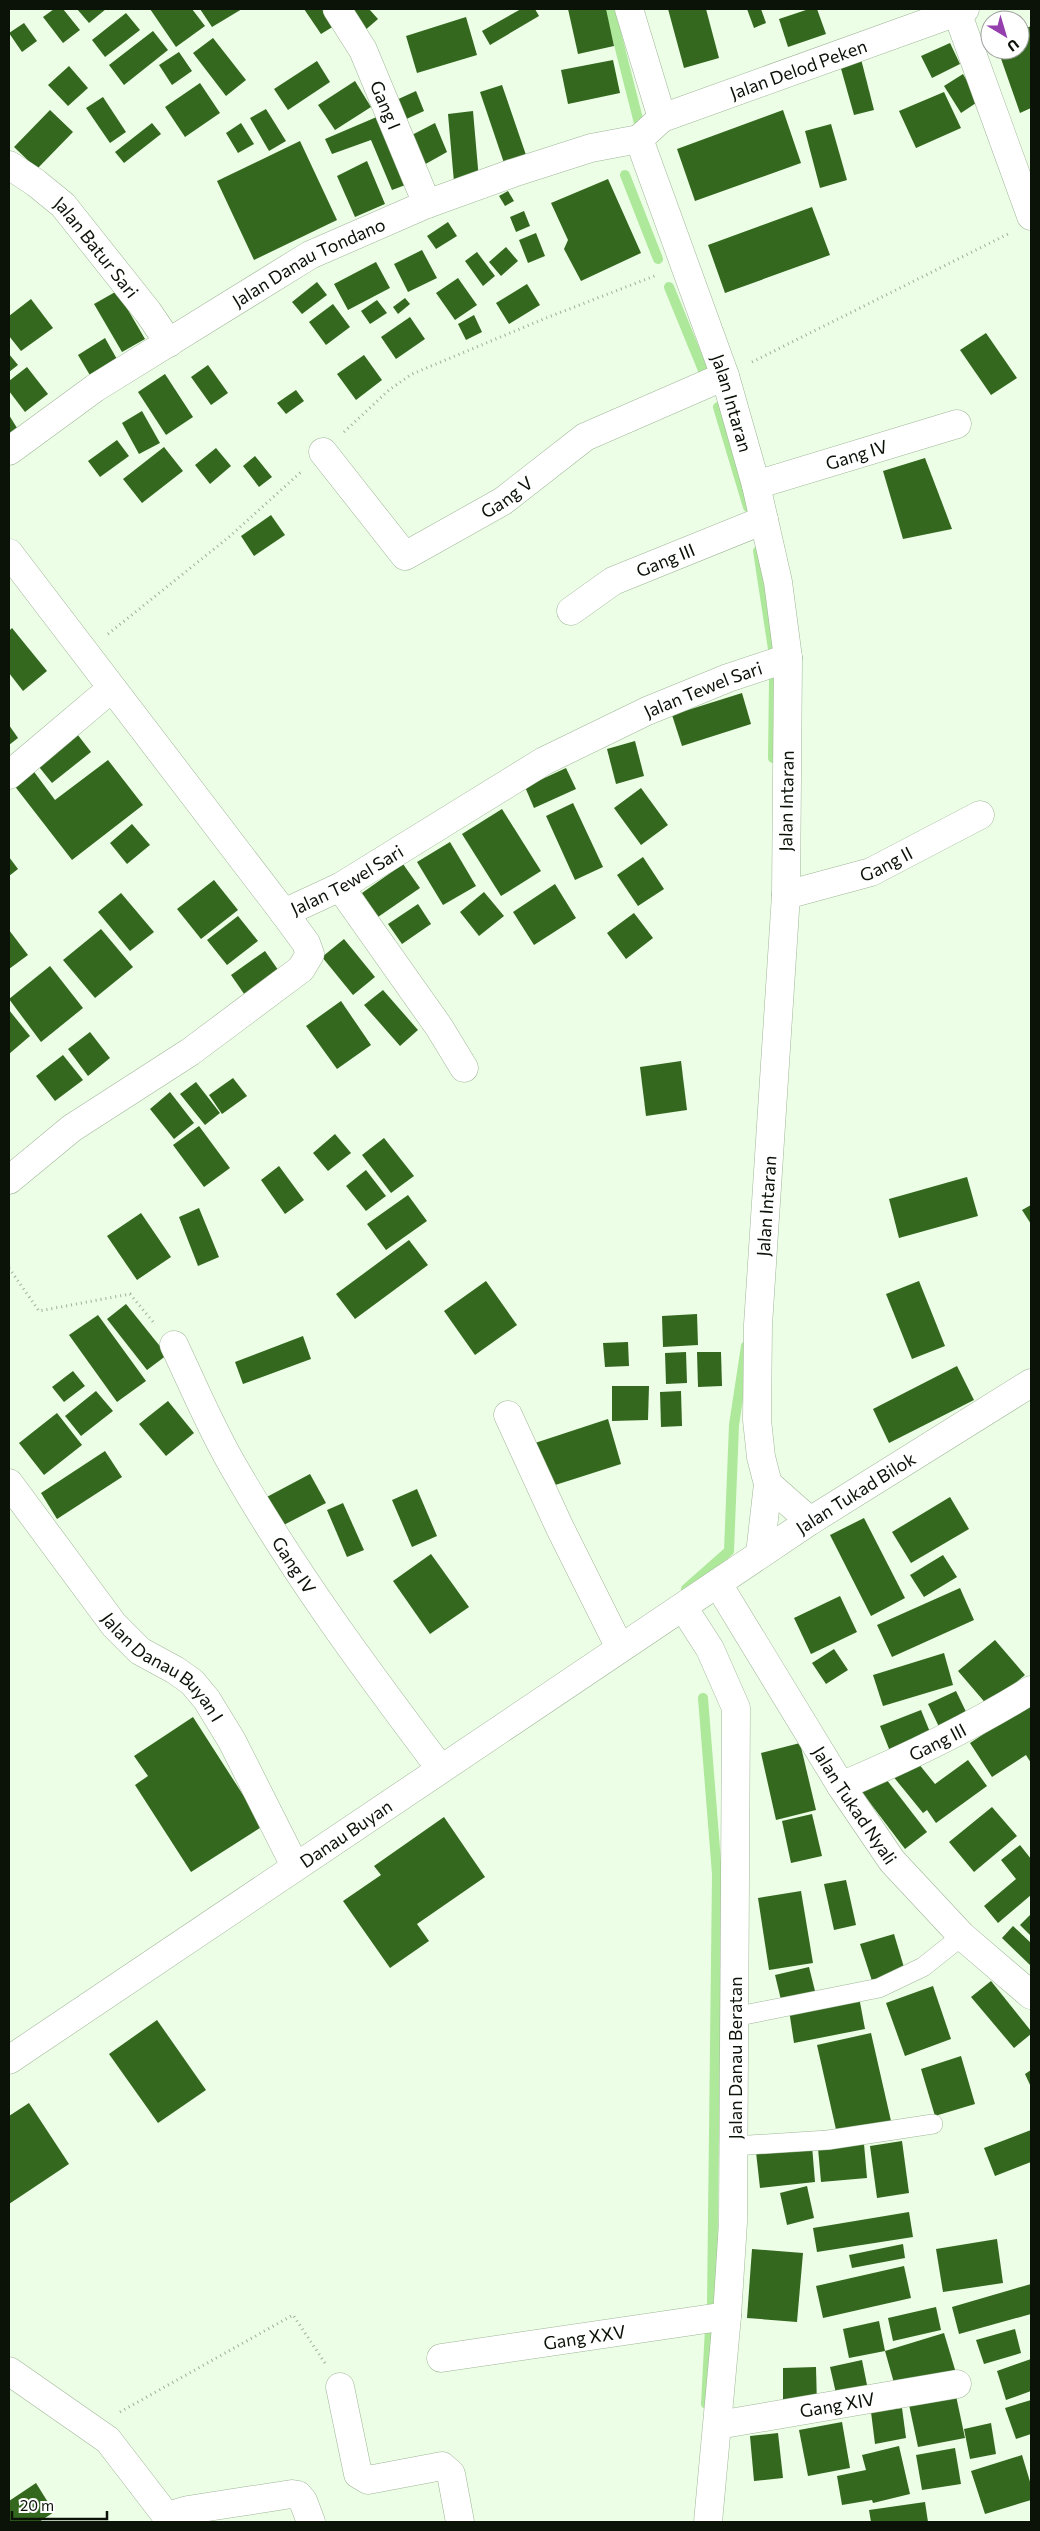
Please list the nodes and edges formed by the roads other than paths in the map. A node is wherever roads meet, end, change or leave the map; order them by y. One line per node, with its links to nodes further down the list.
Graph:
1 (338, 9): 7 (street, Gang I)
2 (629, 9): 4 (street)
3 (961, 10): 4 (street, Jalan Delod Peken); 8 (street)
4 (662, 118): 5 (street, Jalan Delod Peken)
5 (639, 139): 7 (street, Jalan Danau Tondano); 10 (street, Jalan Intaran)
6 (9, 165): 9 (street, Jalan Batur Sari)
7 (427, 204): 9 (street, Jalan Danau Tondano)
8 (1022, 224)
9 (169, 343): 12 (street, Jalan Danau Tondano)
10 (725, 376): 13 (street, Gang V); 14 (street, Jalan Intaran)
11 (957, 424): 14 (street, Gang IV)
12 (9, 451)
13 (323, 452)
14 (756, 485): 15 (street, Jalan Intaran)
15 (764, 520): 17 (street, Gang III); 18 (street, Jalan Intaran)
16 (9, 553): 19 (street, Jalan Tewel Sari)
17 (571, 612)
18 (788, 658): 22 (street, Jalan Tewel Sari); 23 (street, Jalan Intaran)
19 (112, 688): 20 (street); 24 (street, Jalan Tewel Sari)
20 (9, 775)
21 (980, 815): 23 (street, Gang II)
22 (340, 887): 24 (street, Jalan Tewel Sari); 25 (street)
23 (786, 895): 31 (street, Jalan Intaran)
24 (284, 913): 26 (street)
25 (464, 1068)
26 (9, 1180)
27 (174, 1346): 40 (street, Gang IV)
28 (1031, 1383): 32 (street, Jalan Tukad Bilok)
29 (508, 1415): 37 (street)
30 (9, 1483): 42 (street, Jalan Danau Buyan I)
31 (768, 1484): 32 (street); 33 (street, Jalan Intaran)
32 (810, 1521): 33 (street, Jalan Tukad Bilok)
33 (760, 1554): 34 (street, Jalan Tukad Bilok)
34 (718, 1584): 35 (street, Jalan Tukad Bilok); 36 (street, Jalan Tukad Nyali)
35 (683, 1607): 37 (street, Danau Buyan); 38 (street, Jalan Danau Beratan)
36 (744, 1625): 38 (street); 41 (street, Jalan Tukad Nyali)
37 (620, 1648): 40 (street, Danau Buyan)
38 (710, 1649): 45 (street, Jalan Danau Beratan)
39 (1031, 1690): 41 (street, Gang III)
40 (440, 1768): 42 (street, Danau Buyan)
41 (841, 1786): 43 (street, Jalan Tukad Nyali)
42 (295, 1866): 46 (street, Danau Buyan)
43 (962, 1936): 44 (street, Jalan Tukad Nyali); 45 (lane)
44 (1031, 1995)
45 (734, 2018): 48 (street, Jalan Danau Beratan)
46 (9, 2060)
47 (933, 2124): 48 (lane)
48 (734, 2146): 49 (street, Jalan Danau Beratan)
49 (727, 2316): 50 (street, Gang XXV); 54 (street, Jalan Danau Beratan)
50 (442, 2358)
51 (9, 2371): 55 (street)
52 (957, 2384): 54 (street, Gang XIV)
53 (340, 2387): 57 (street)
54 (718, 2425): 58 (street, Jalan Danau Beratan)
55 (170, 2519): 56 (street)
56 (311, 2522)
57 (460, 2522)
58 (708, 2522)

